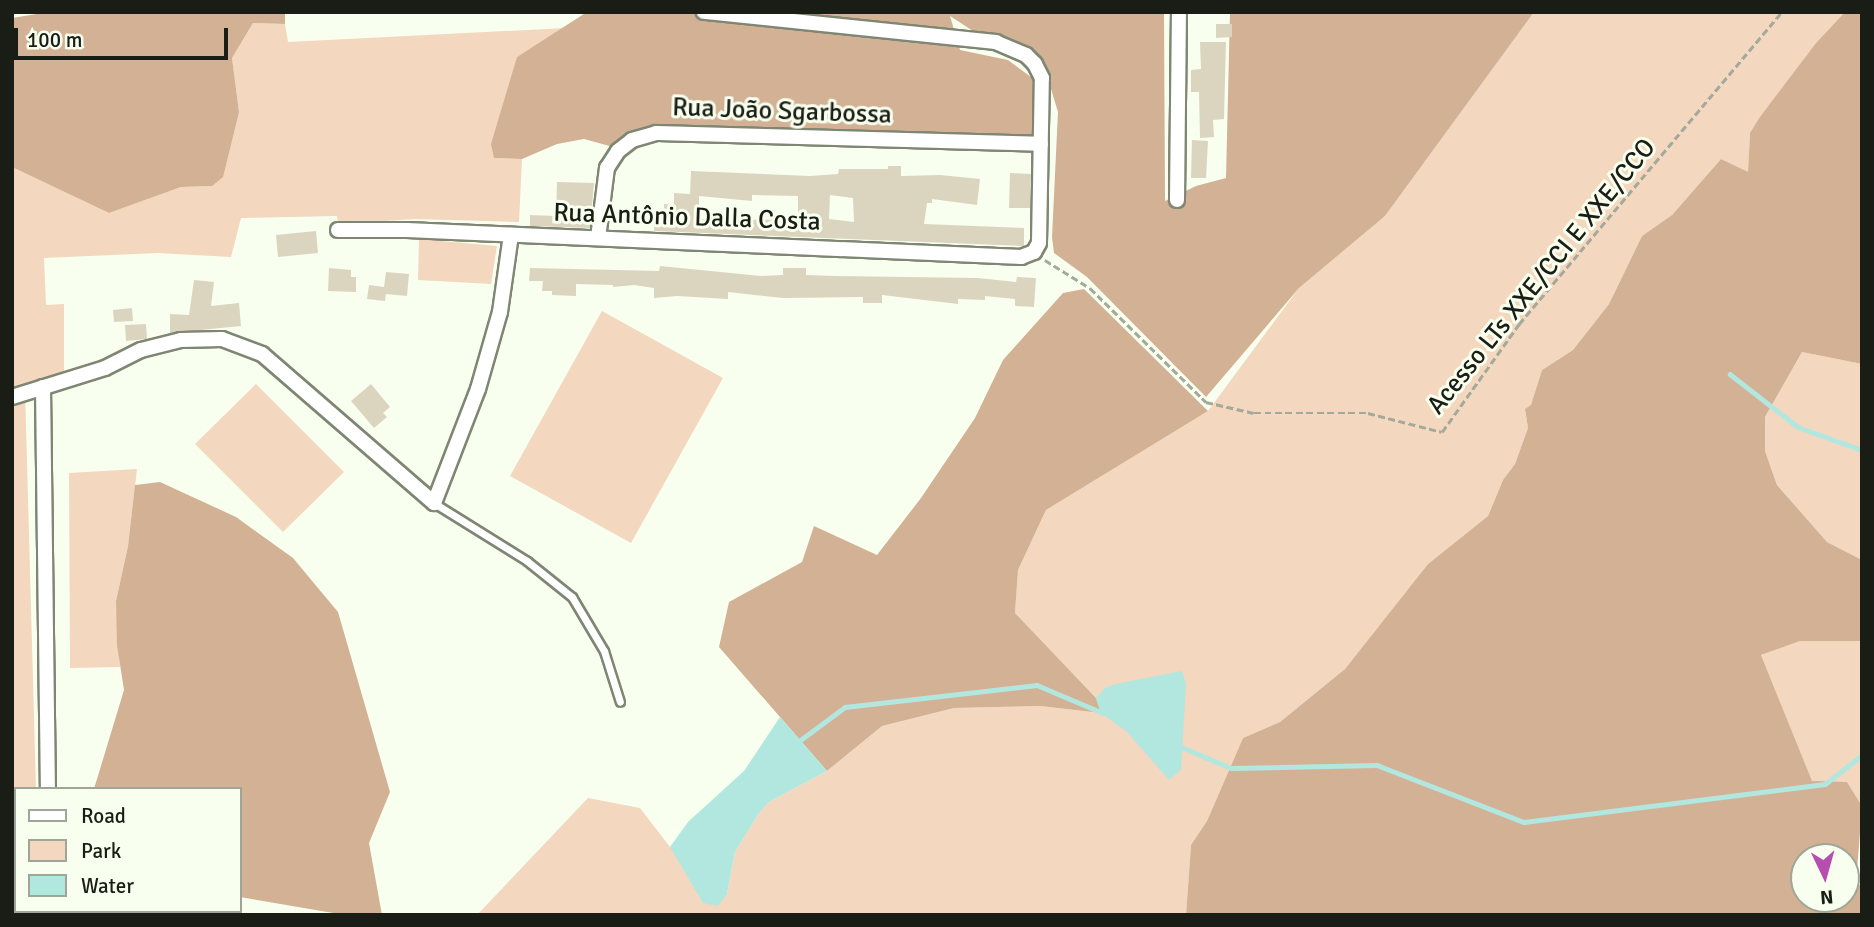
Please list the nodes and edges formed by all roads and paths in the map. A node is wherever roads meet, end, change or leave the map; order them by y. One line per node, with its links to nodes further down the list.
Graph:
1 (704, 12): 4 (street)
2 (1178, 12): 5 (street)
3 (1782, 12): 9 (path, Acesso LTs XXE/CCI E XXE/CCO)
4 (1041, 144): 8 (street, Rua João Sgarbossa); 9 (street)
5 (1177, 200)
6 (338, 230): 7 (street, Rua Antônio Dalla Costa)
7 (511, 235): 8 (street, Rua Antônio Dalla Costa); 12 (street)
8 (598, 237): 9 (street, Rua Antônio Dalla Costa)
9 (1034, 252)
10 (43, 387): 11 (street); 12 (street); 14 (street)
11 (12, 397)
12 (434, 503): 13 (lane)
13 (620, 702)
14 (48, 787)

